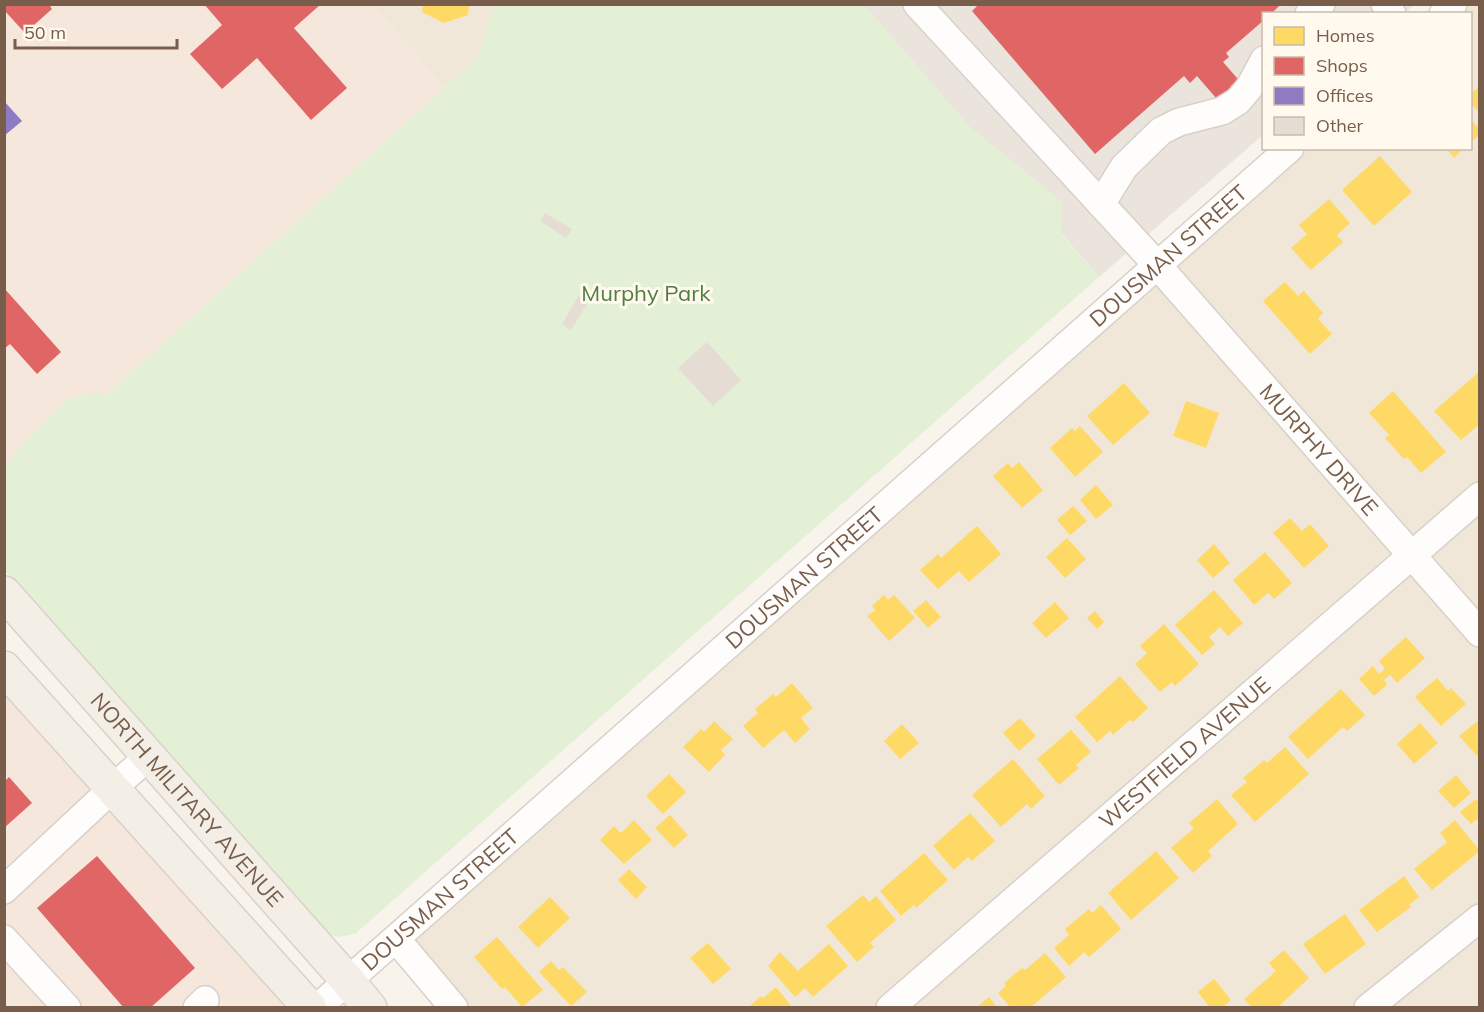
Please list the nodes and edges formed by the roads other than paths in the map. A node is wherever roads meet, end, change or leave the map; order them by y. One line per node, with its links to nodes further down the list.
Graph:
1 (917, 4): 4 (street, MURPHY DRIVE)
2 (1262, 62): 4 (street)
3 (1288, 150): 5 (street, DOUSMAN STREET)
4 (1101, 204): 5 (street, MURPHY DRIVE)
5 (1158, 266): 7 (street, MURPHY DRIVE); 16 (street, DOUSMAN STREET)
6 (1479, 496): 7 (street, WESTFIELD AVENUE)
7 (1412, 556): 9 (street, MURPHY DRIVE); 23 (street, WESTFIELD AVENUE)
8 (4, 593): 11 (main road, NORTH MILITARY AVENUE)
9 (1479, 633)
10 (4, 668): 12 (main road)
11 (149, 756): 12 (street); 17 (main road, NORTH MILITARY AVENUE)
12 (112, 788): 13 (street); 19 (main road)
13 (4, 890)
14 (1479, 918): 24 (street)
15 (4, 939): 18 (street)
16 (396, 939): 17 (street, DOUSMAN STREET); 22 (street)
17 (348, 981): 20 (street, DOUSMAN STREET); 21 (main road, NORTH MILITARY AVENUE)
18 (67, 1008)
19 (310, 1008)
20 (317, 1008)
21 (370, 1008)
22 (454, 1008)
23 (890, 1008)
24 (1368, 1008)

